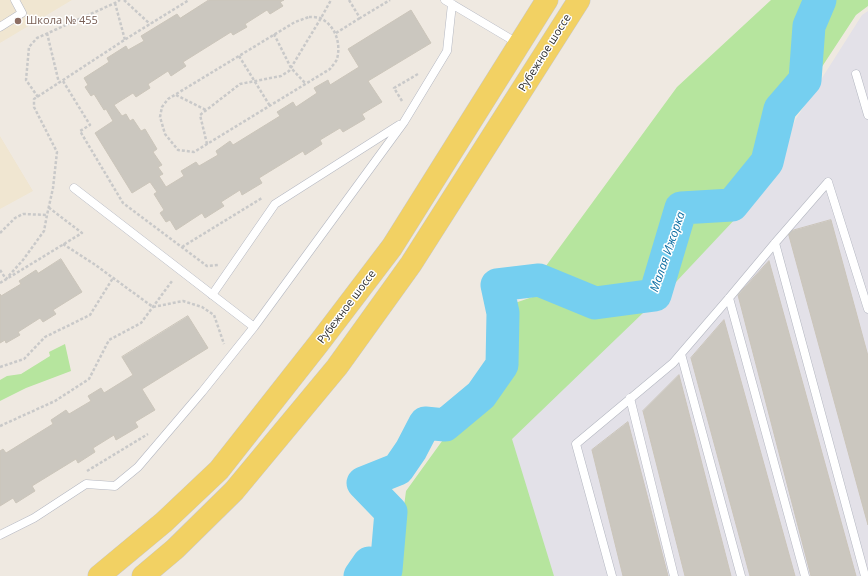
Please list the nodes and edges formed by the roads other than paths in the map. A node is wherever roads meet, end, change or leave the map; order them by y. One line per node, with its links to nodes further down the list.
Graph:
1 (14, 0): 5 (lane)
2 (547, 0): 6 (main road, Рубежное шоссе)
3 (579, 0): 20 (main road, Рубежное шоссе)
4 (449, 2): 6 (lane); 9 (lane)
5 (0, 27)
6 (520, 44): 19 (main road, Рубежное шоссе)
7 (856, 74): 8 (lane)
8 (868, 115)
9 (404, 122): 12 (lane); 15 (lane)
10 (74, 188): 12 (lane)
11 (774, 243): 13 (lane); 14 (lane); 25 (lane)
12 (212, 295): 15 (lane)
13 (729, 298): 16 (lane); 24 (lane)
14 (868, 309)
15 (254, 327): 18 (lane)
16 (681, 354): 17 (lane); 23 (lane)
17 (630, 398): 21 (lane); 22 (lane)
18 (0, 535)
19 (99, 576)
20 (143, 576)
21 (612, 576)
22 (674, 576)
23 (741, 576)
24 (805, 576)
25 (865, 576)

